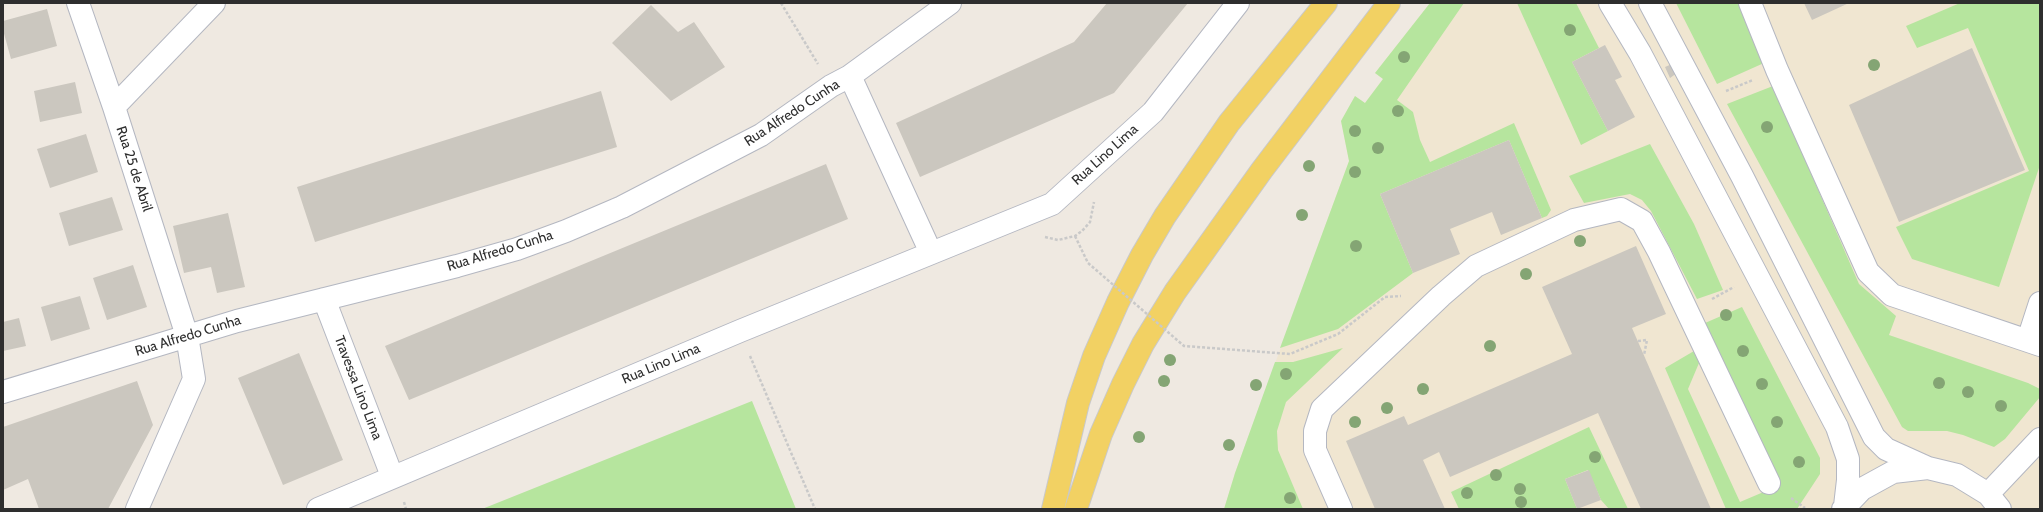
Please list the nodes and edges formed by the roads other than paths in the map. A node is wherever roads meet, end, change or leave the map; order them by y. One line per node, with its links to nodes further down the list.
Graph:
1 (78, 3): 11 (street, Rua 25 de Abril)
2 (214, 3): 11 (street)
3 (950, 3): 10 (street, Rua Alfredo Cunha)
4 (1238, 3): 12 (street, Rua Lino Lima)
5 (1326, 3): 26 (main road)
6 (1389, 3): 27 (main road)
7 (1610, 3): 23 (street)
8 (1650, 3): 19 (street)
9 (1750, 3): 16 (street)
10 (841, 81): 12 (street); 13 (street, Rua Alfredo Cunha)
11 (114, 107): 15 (street, Rua 25 de Abril)
12 (930, 253): 20 (street, Rua Lino Lima)
13 (324, 300): 15 (street, Rua Alfredo Cunha); 20 (street, Travessa Lino Lima)
14 (2040, 303): 16 (street)
15 (187, 336): 17 (street, Rua Alfredo Cunha); 24 (street, Rua 25 de Abril)
16 (2034, 342)
17 (3, 392)
18 (2040, 439): 22 (street)
19 (1928, 468): 22 (street); 23 (street)
20 (392, 476): 25 (street, Rua Lino Lima)
21 (1769, 483): 28 (street)
22 (1994, 502)
23 (1844, 507)
24 (137, 509)
25 (318, 509)
26 (1053, 509)
27 (1076, 509)
28 (1341, 509)

